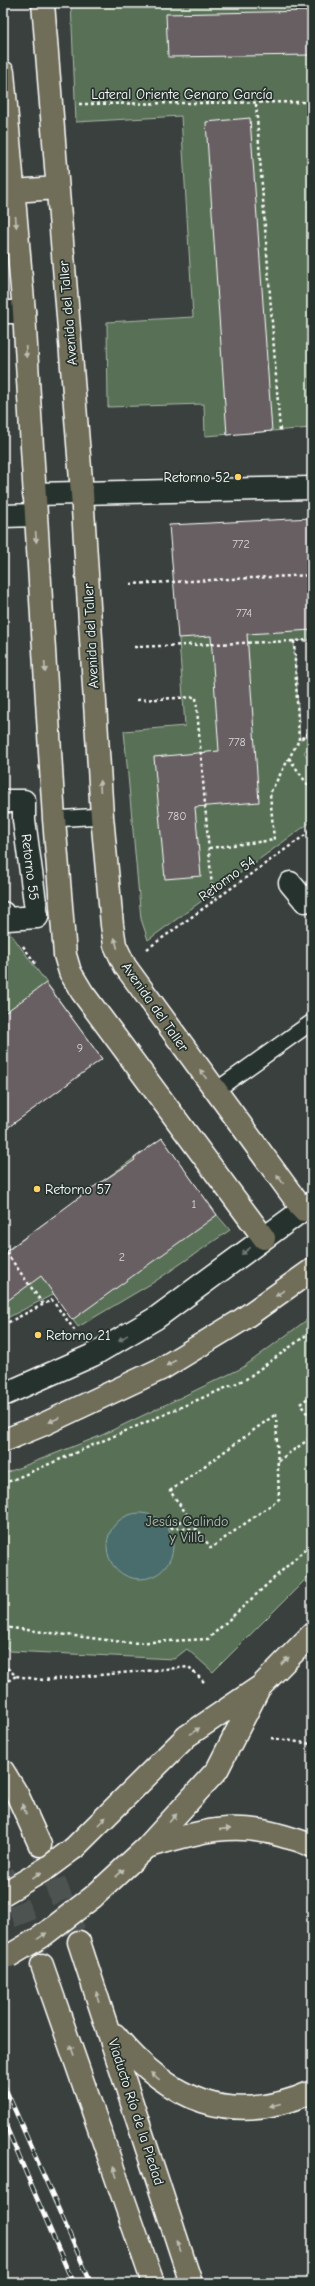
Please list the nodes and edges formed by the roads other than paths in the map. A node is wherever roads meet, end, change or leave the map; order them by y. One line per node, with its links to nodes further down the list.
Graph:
1 (43, 3): 3 (main road, Avenida del Taller)
2 (3, 80): 4 (main road)
3 (57, 188): 4 (main road); 7 (main road, Avenida del Taller)
4 (13, 191): 5 (main road, one-way to 5)
5 (13, 312): 8 (main road, one-way to 8)
6 (312, 488): 7 (street)
7 (82, 493): 8 (street); 11 (main road, Avenida del Taller, one-way to 7)
8 (35, 504): 9 (street); 12 (main road, one-way to 12)
9 (3, 516)
10 (3, 800): 15 (street, Retorno 55)
11 (102, 816): 12 (lane); 17 (main road, Avenida del Taller, one-way to 11)
12 (54, 819): 19 (main road)
13 (290, 883): 14 (street)
14 (312, 896)
15 (3, 913)
16 (312, 1022): 17 (lane)
17 (215, 1092): 18 (main road, Avenida del Taller, one-way to 17)
18 (307, 1207): 19 (street)
19 (264, 1238): 21 (street, one-way to 21)
20 (312, 1270): 22 (main road, one-way to 22)
21 (3, 1395)
22 (3, 1441)
23 (312, 1634): 24 (main road, one-way to 23)
24 (259, 1688): 28 (main road, one-way to 24); 29 (main road, one-way to 24, bridge)
25 (3, 1771): 26 (main road, one-way to 25)
26 (40, 1845)
27 (312, 1846): 28 (main road, one-way to 27)
28 (147, 1847): 31 (main road, one-way to 28, bridge)
29 (3, 1894)
30 (79, 1942): 33 (main road, Viaducto Río de la Piedad, one-way to 30)
31 (6, 1958)
32 (42, 1965): 35 (main road, one-way to 32)
33 (108, 2027): 34 (main road, one-way to 33); 36 (main road, Viaducto Río de la Piedad, one-way to 33)
34 (312, 2092)
35 (153, 2283)
36 (190, 2283)

